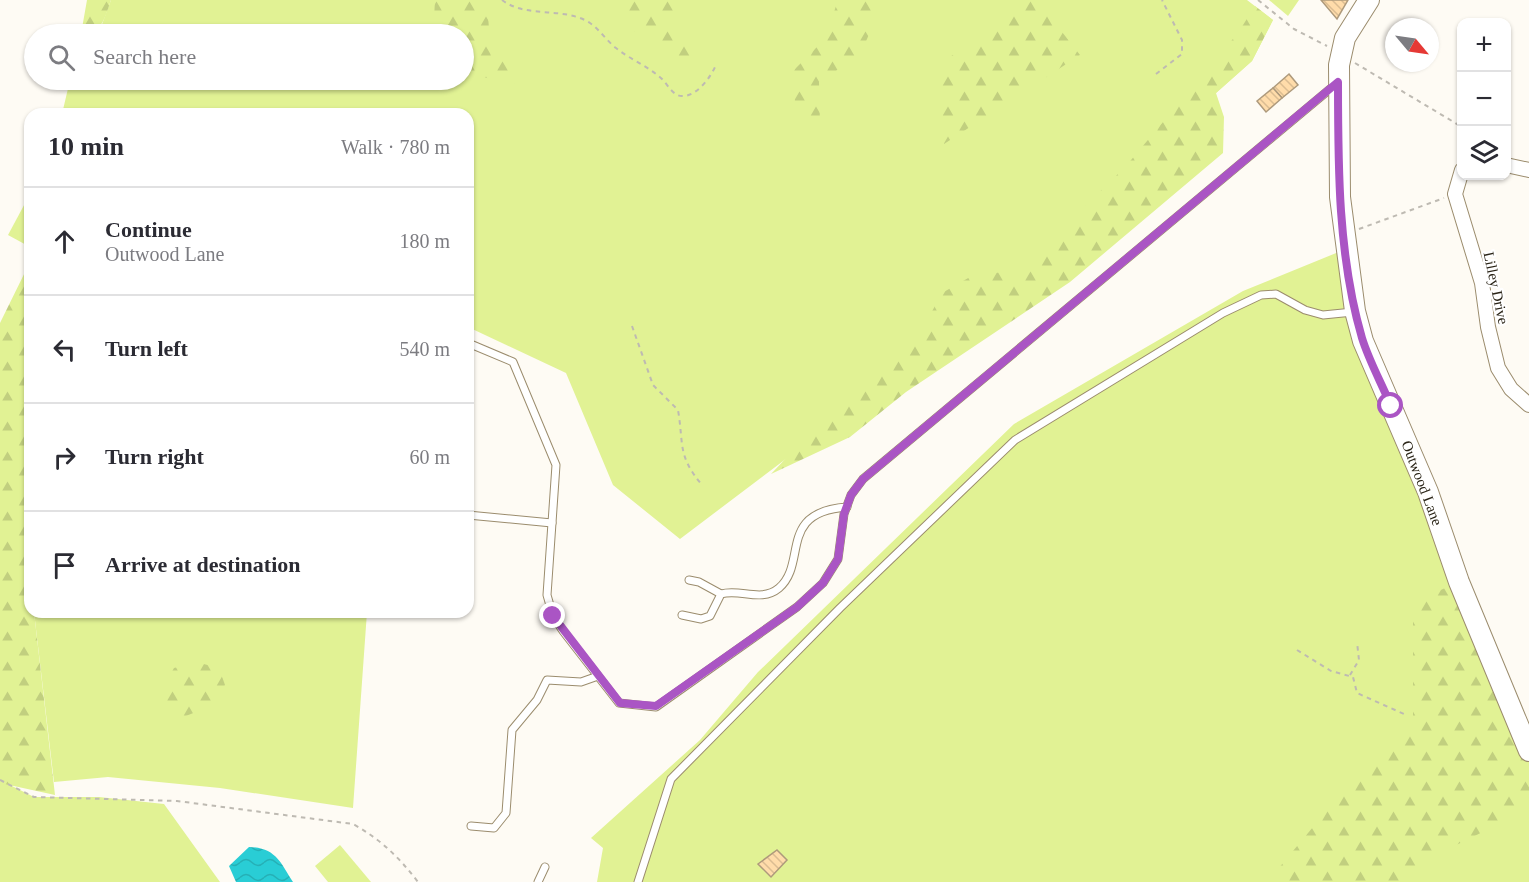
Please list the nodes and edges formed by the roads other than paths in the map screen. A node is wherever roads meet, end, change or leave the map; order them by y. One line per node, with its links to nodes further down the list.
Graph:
1 (1369, 0): 2 (main road, Outwood Lane)
2 (1338, 82): 6 (main road, Outwood Lane); 9 (lane)
3 (1511, 166): 4 (street)
4 (1529, 170)
5 (1458, 180): 8 (street, Lilley Drive)
6 (1355, 311): 16 (main road, Outwood Lane); 20 (lane)
7 (474, 345): 11 (lane)
8 (1529, 405)
9 (847, 507): 13 (lane); 15 (lane)
10 (474, 515): 11 (lane)
11 (552, 523): 15 (lane)
12 (689, 580): 13 (lane)
13 (721, 594): 14 (lane)
14 (682, 615)
15 (598, 676): 17 (lane)
16 (1529, 751)
17 (471, 826)
18 (545, 867): 19 (lane)
19 (538, 882)
20 (638, 882)

